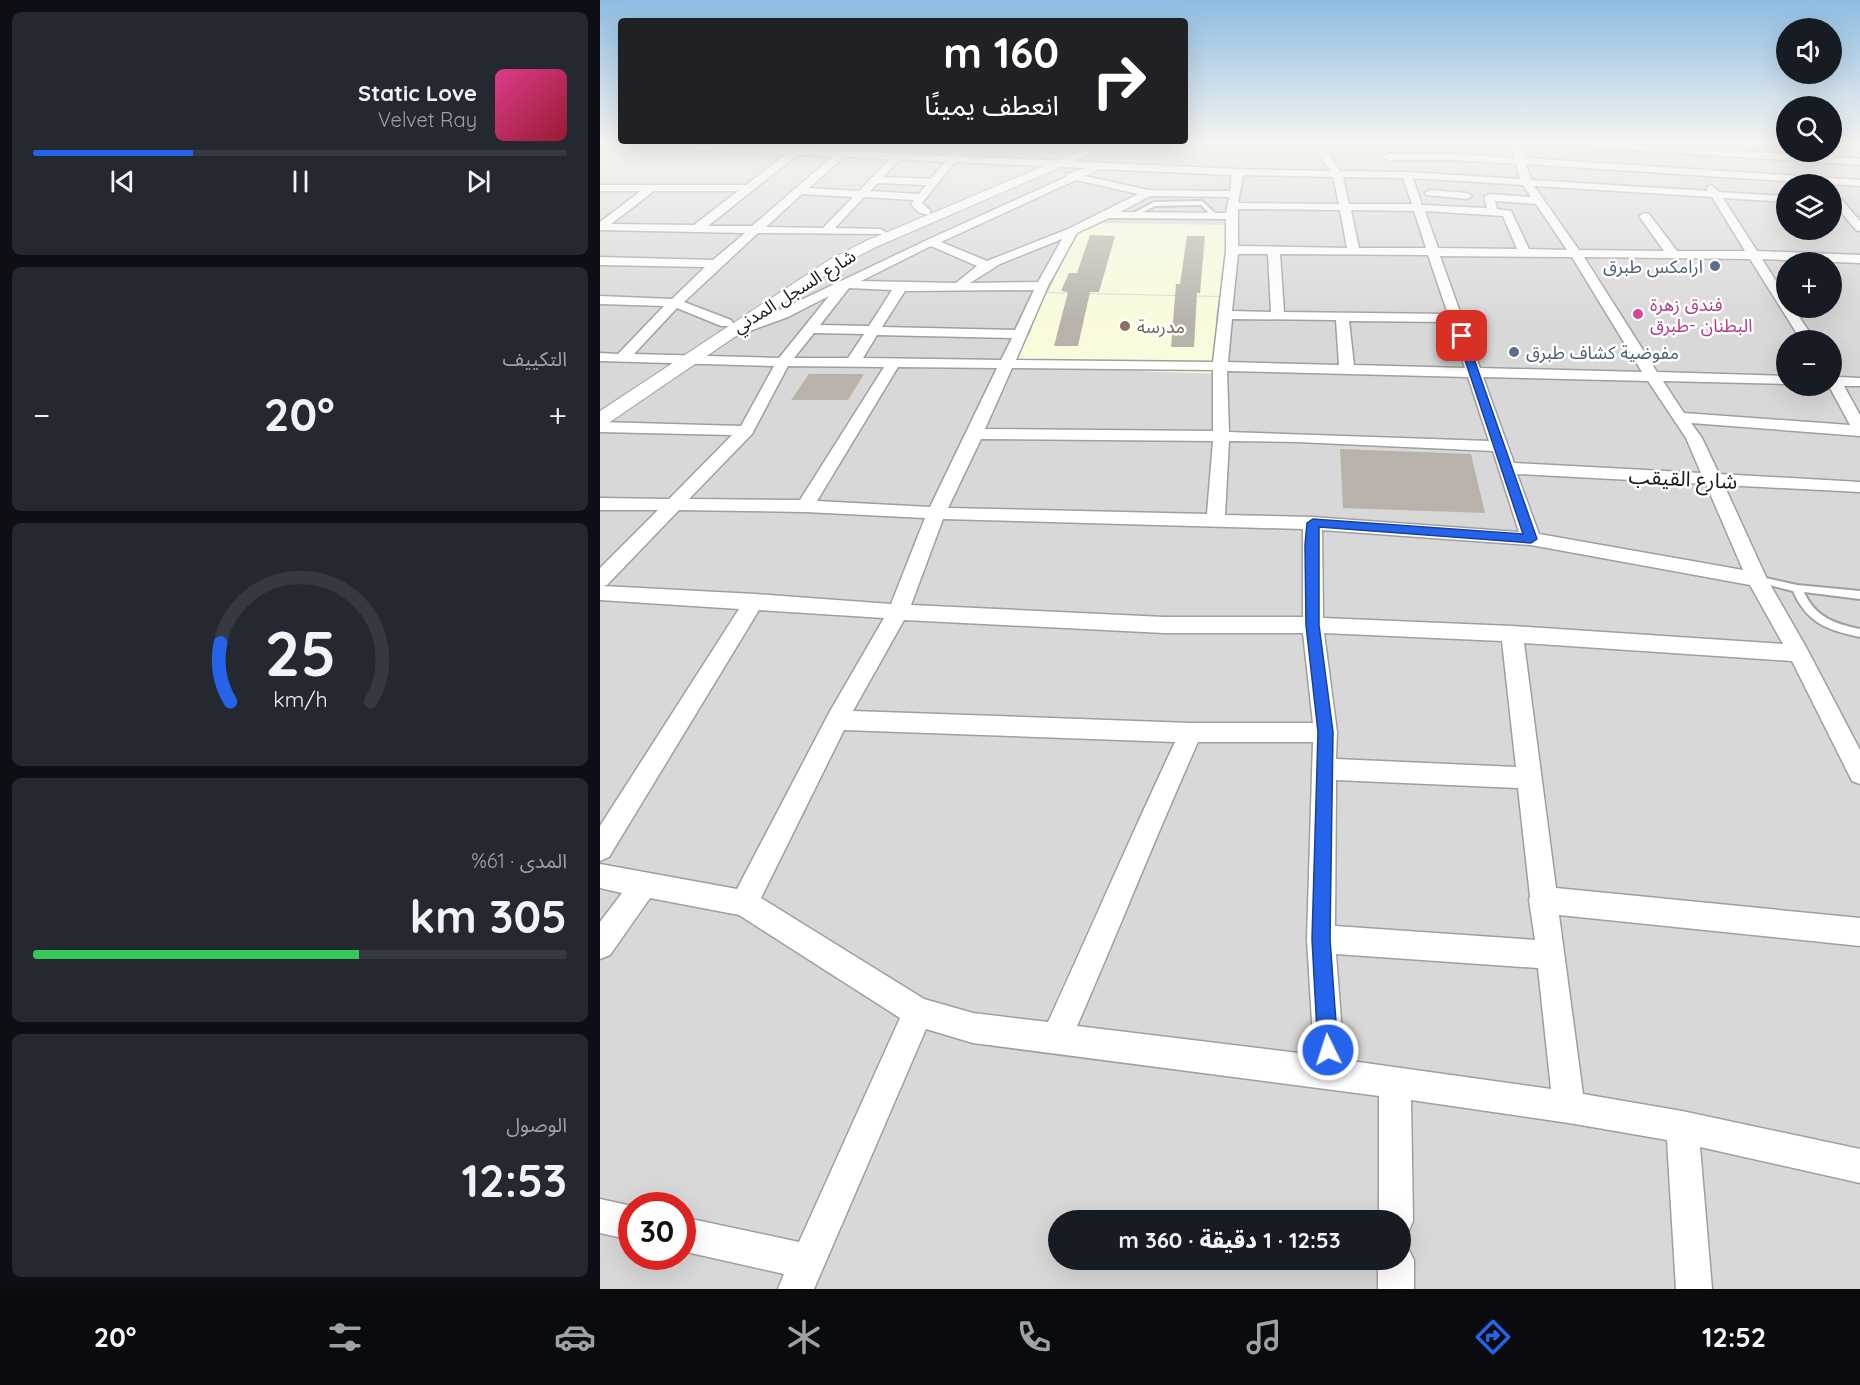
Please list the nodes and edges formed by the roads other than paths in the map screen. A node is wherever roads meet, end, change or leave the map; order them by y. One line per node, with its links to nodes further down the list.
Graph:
1 (632, 203): 24 (street)
2 (730, 203): 25 (street)
3 (784, 203): 27 (street)
4 (852, 203): 28 (street)
5 (916, 203): 20 (street)
6 (947, 203): 20 (street, شارع السجل المدني)
7 (966, 203): 55 (street, شارع السجل المدني)
8 (1013, 203): 31 (street)
9 (1129, 203): 22 (street)
10 (1214, 203): 16 (street)
11 (1344, 203): 17 (street)
12 (1416, 203): 18 (street)
13 (1490, 203): 21 (street)
14 (1541, 203): 37 (street)
15 (1721, 203): 39 (street)
16 (1233, 206): 17 (street); 22 (street); 32 (street)
17 (1345, 208): 18 (street); 34 (street)
18 (1418, 208): 21 (street); 35 (street)
19 (1842, 209): 26 (street)
20 (926, 212): 30 (street, شارع السجل المدني)
21 (1492, 212): 36 (street)
22 (1106, 215): 29 (street)
23 (1645, 216): 38 (street)
24 (600, 227): 25 (street)
25 (698, 228): 27 (street)
26 (1860, 228)
27 (754, 229): 28 (street); 42 (street)
28 (826, 231): 30 (street)
29 (1072, 231): 43 (street); 46 (street)
30 (880, 232): 55 (street, شارع السجل المدني)
31 (931, 242): 43 (street); 44 (street)
32 (1232, 250): 33 (street); 51 (street)
33 (1274, 251): 34 (street); 52 (street)
34 (1354, 251): 35 (street)
35 (1433, 252): 36 (street); 54 (street)
36 (1526, 253): 37 (street)
37 (1576, 254): 38 (street); 70 (street)
38 (1673, 254): 39 (street)
39 (1755, 255): 40 (street); 48 (street)
40 (1860, 259)
41 (600, 261): 42 (street)
42 (716, 264): 50 (street)
43 (988, 266): 45 (street)
44 (846, 284): 47 (street); 55 (street); 56 (street)
45 (960, 286): 46 (street); 47 (street)
46 (1042, 286): 58 (street)
47 (901, 287): 57 (street)
48 (1776, 289)
49 (600, 300): 50 (street)
50 (675, 303): 55 (street); 60 (street)
51 (1224, 315): 52 (street); 67 (street)
52 (1278, 316): 53 (street)
53 (1342, 316): 54 (street); 68 (street)
54 (1455, 318): 69 (street)
55 (724, 329): 61 (street, شارع السجل المدني); 62 (street, شارع السجل المدني)
56 (810, 329): 57 (street); 63 (street)
57 (873, 330): 58 (street); 64 (street)
58 (1020, 334): 66 (street)
59 (600, 357): 60 (street)
60 (623, 357): 61 (street)
61 (666, 360): 62 (street); 75 (street, شارع السجل المدني)
62 (689, 361): 63 (street); 78 (street, شارع السجل المدني)
63 (784, 361): 64 (street); 81 (street)
64 (854, 362): 65 (street)
65 (894, 362): 66 (street); 90 (street)
66 (1007, 365): 67 (street); 82 (street)
67 (1220, 366): 68 (street); 83 (street)
68 (1347, 369): 69 (street)
69 (1474, 372): 70 (street); 84 (street)
70 (1653, 378): 71 (street); 77 (street)
71 (1776, 380)
72 (1842, 381): 73 (street)
73 (1860, 382)
74 (1842, 394): 76 (street)
75 (600, 405)
76 (1855, 413): 80 (street)
77 (1681, 417): 80 (street); 86 (street)
78 (600, 420)
79 (600, 427): 81 (street)
80 (1860, 430)
81 (746, 431): 88 (street)
82 (975, 434): 83 (street); 91 (street)
83 (1221, 436): 84 (street); 92 (street)
84 (1499, 446): 85 (street)
85 (1506, 468): 86 (street, شارع القيقب); 94 (street)
86 (1712, 479): 87 (street, شارع القيقب); 95 (street)
87 (1860, 487)
88 (676, 503): 89 (street); 90 (street); 96 (street)
89 (600, 504)
90 (805, 506): 91 (street)
91 (936, 513): 92 (street); 101 (street)
92 (1216, 520): 93 (street)
93 (1313, 523): 94 (street); 102 (street)
94 (1531, 539): 95 (street)
95 (1757, 579): 97 (lane); 105 (street)
96 (600, 580)
97 (1797, 588): 99 (lane); 103 (lane)
98 (600, 593): 100 (street)
99 (1860, 595)
100 (755, 601): 101 (street); 112 (street)
101 (898, 612): 102 (street); 106 (street)
102 (1313, 625): 104 (street); 107 (street)
103 (1860, 633)
104 (1512, 634): 105 (street); 111 (street)
105 (1799, 653): 110 (street)
106 (837, 720): 108 (street); 116 (street)
107 (1325, 732): 108 (street); 109 (street)
108 (1191, 733): 122 (street)
109 (1324, 768): 111 (street); 118 (street)
110 (1860, 774)
111 (1528, 778): 115 (street)
112 (600, 849)
113 (600, 876): 114 (street)
114 (645, 883): 116 (street); 119 (street)
115 (1542, 900): 117 (street); 120 (street)
116 (744, 903): 121 (street)
117 (1860, 932)
118 (1321, 939): 120 (street); 123 (street)
119 (600, 945)
120 (1549, 955): 125 (street)
121 (918, 1012): 122 (street); 133 (street)
122 (1056, 1038): 123 (street)
123 (1330, 1073): 124 (street)
124 (1395, 1083): 125 (street); 128 (street)
125 (1569, 1107): 126 (street)
126 (1682, 1127): 127 (street); 135 (street)
127 (1860, 1166)
128 (1396, 1210)
129 (600, 1216): 130 (street)
130 (618, 1220)
131 (696, 1239): 133 (street)
132 (1396, 1270): 134 (street)
133 (801, 1275)
134 (1396, 1289)
135 (1694, 1289)

